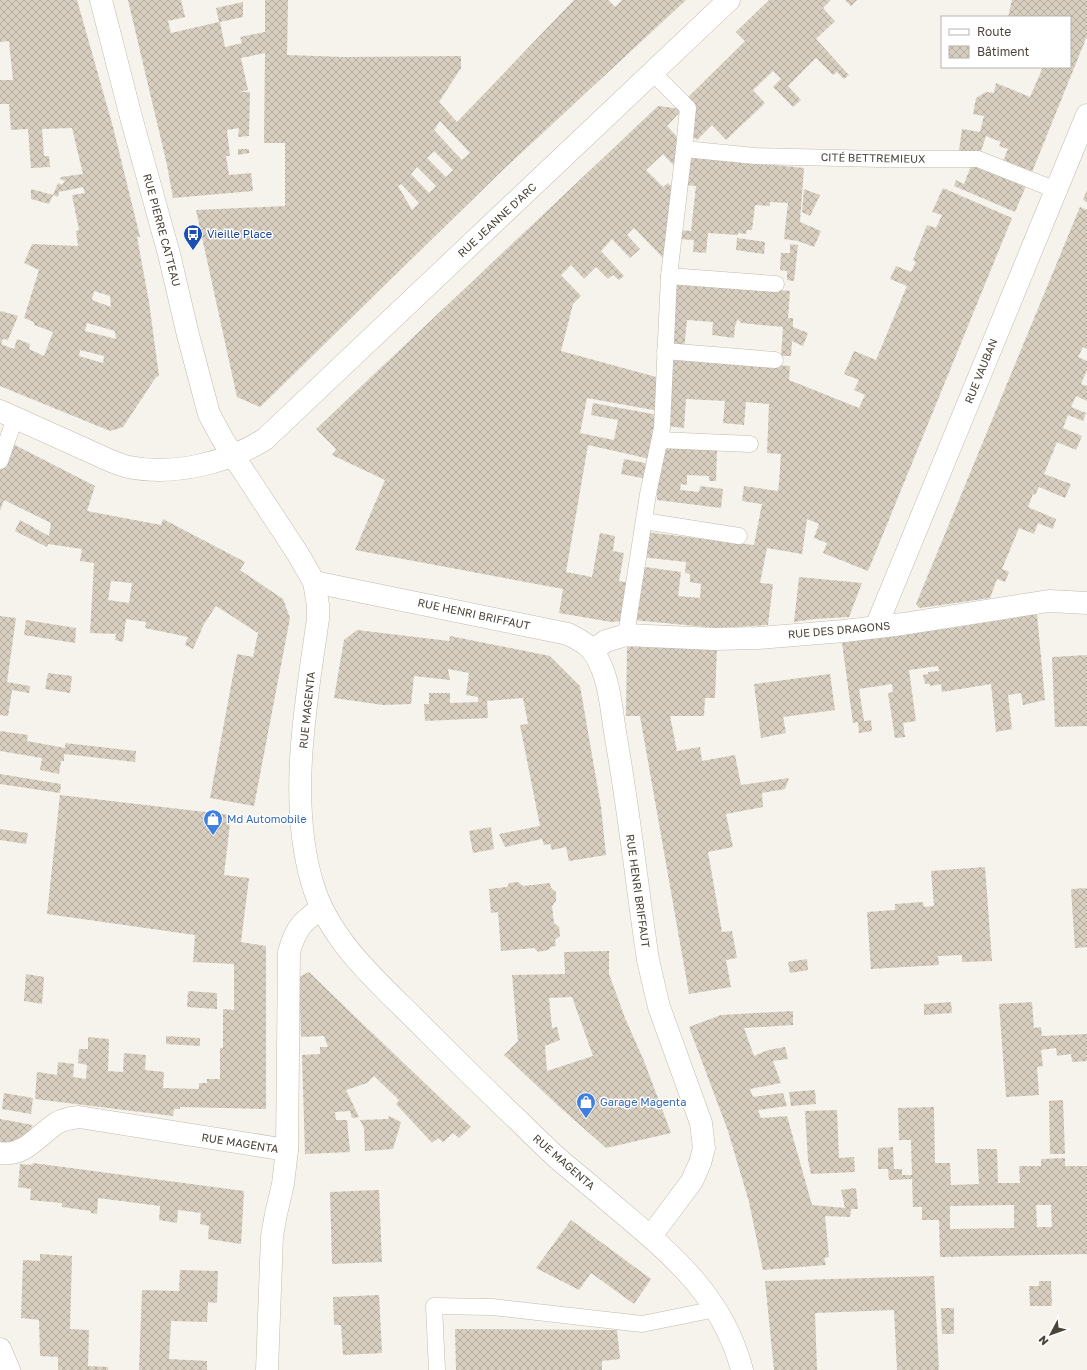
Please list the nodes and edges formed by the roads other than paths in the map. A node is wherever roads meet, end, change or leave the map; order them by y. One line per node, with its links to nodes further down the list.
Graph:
1 (101, 0): 14 (street, RUE PIERRE CATTEAU)
2 (729, 0): 3 (street, RUE JEANNE D'ARC)
3 (653, 73): 5 (lane); 14 (street, RUE JEANNE D'ARC)
4 (1087, 115): 6 (street, RUE VAUBAN)
5 (684, 149): 6 (lane, CITÉ BETTREMIEUX); 7 (lane)
6 (1056, 190): 20 (street, RUE VAUBAN)
7 (669, 276): 8 (lane); 9 (lane)
8 (776, 284)
9 (665, 351): 10 (lane); 12 (lane)
10 (775, 360)
11 (8, 415): 14 (street); 15 (lane)
12 (660, 440): 13 (lane); 16 (lane)
13 (750, 444)
14 (233, 456): 18 (street, RUE MAGENTA)
15 (0, 460)
16 (644, 522): 17 (lane); 21 (lane)
17 (739, 536)
18 (314, 582): 22 (street, RUE HENRI BRIFFAUT); 23 (street, RUE MAGENTA)
19 (1087, 603): 20 (street, RUE DES DRAGONS)
20 (876, 627): 21 (street, RUE DES DRAGONS)
21 (626, 635): 22 (street, RUE DES DRAGONS)
22 (593, 650): 26 (street, RUE HENRI BRIFFAUT)
23 (321, 908): 24 (street, RUE MAGENTA); 26 (street, RUE MAGENTA)
24 (287, 1150): 25 (street, RUE MAGENTA); 30 (street)
25 (0, 1153)
26 (651, 1236): 27 (street)
27 (716, 1309): 31 (lane); 32 (street)
28 (0, 1349): 29 (street)
29 (9, 1370)
30 (267, 1370)
31 (437, 1370)
32 (742, 1370)

